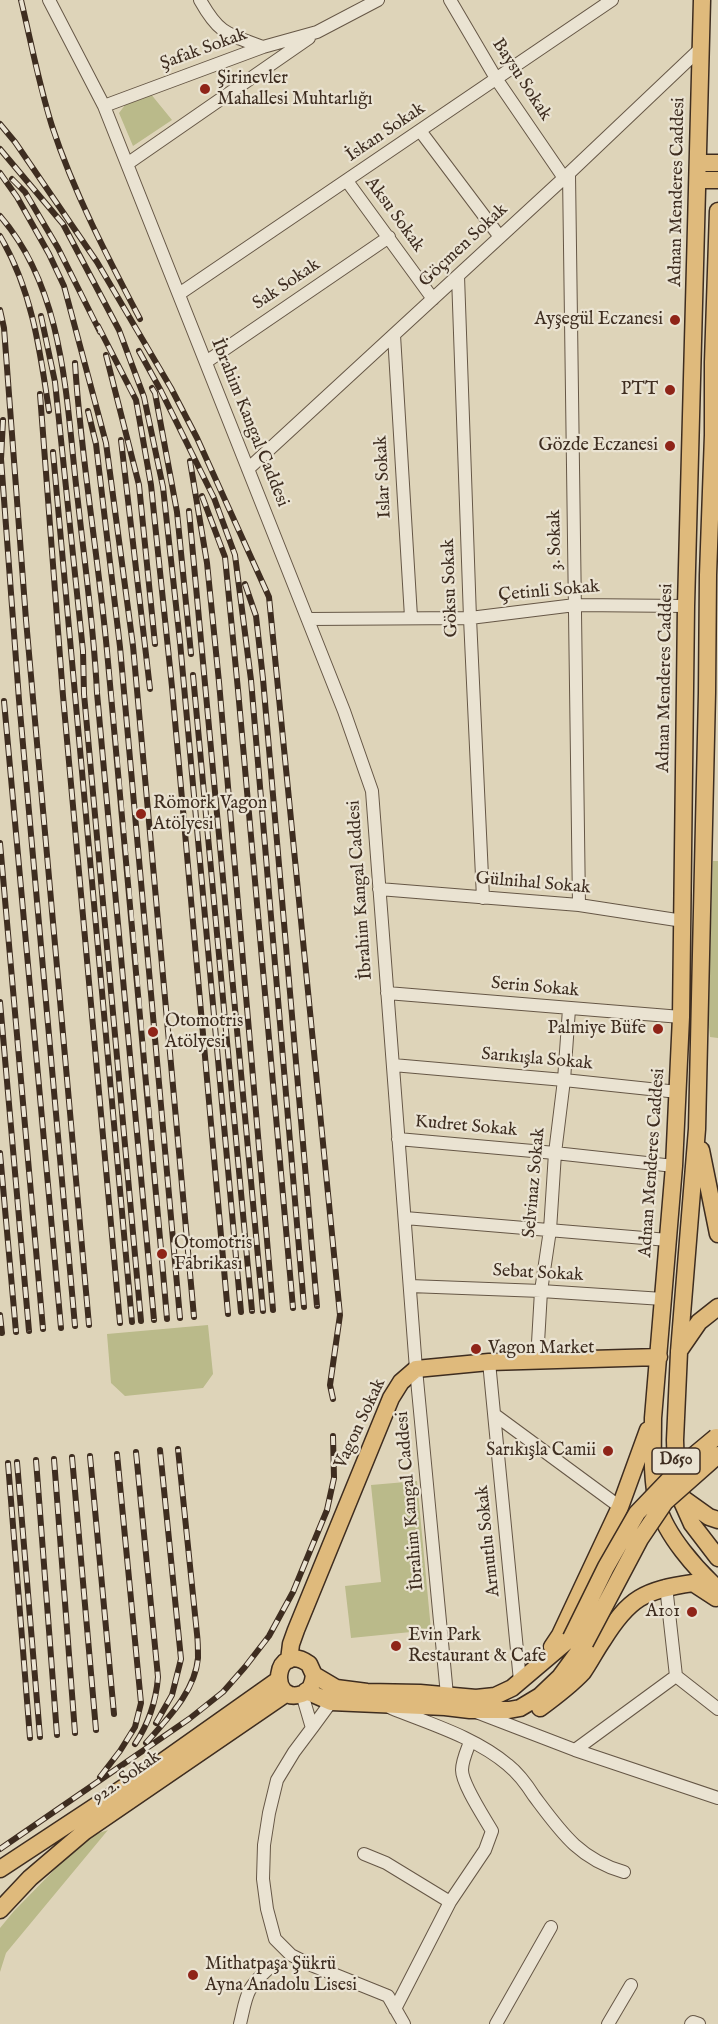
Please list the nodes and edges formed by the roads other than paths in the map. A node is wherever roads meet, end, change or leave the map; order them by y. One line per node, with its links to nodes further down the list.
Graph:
1 (49, 0): 11 (street, İbrahim Kangal Caddesi)
2 (200, 0): 8 (street)
3 (378, 0): 7 (street, Şafak Sokak)
4 (450, 0): 10 (street, Baysu Sokak)
5 (612, 0): 10 (street, İskan Sokak)
6 (702, 0): 9 (main road, Adnan Menderes Caddesi)
7 (317, 32): 8 (street, Şafak Sokak); 15 (street, Şafak Sokak)
8 (262, 47): 11 (street, Şafak Sokak)
9 (701, 48): 13 (main road, Adnan Menderes Caddesi); 16 (street, Göçmen Sokak)
10 (497, 80): 12 (street, İskan Sokak); 16 (street, Baysu Sokak)
11 (104, 106): 15 (street, İbrahim Kangal Caddesi)
12 (421, 132): 19 (street, İskan Sokak); 23 (street)
13 (698, 163): 14 (main road); 17 (main road, Adnan Menderes Caddesi)
14 (718, 163)
15 (128, 164): 25 (street, İbrahim Kangal Caddesi)
16 (567, 176): 23 (street, Göçmen Sokak); 30 (street, 3. Sokak)
17 (698, 180): 18 (main road); 31 (main road, Adnan Menderes Caddesi)
18 (718, 180)
19 (347, 181): 22 (street, Aksu Sokak); 25 (street, İskan Sokak)
20 (718, 211): 21 (main road, D650)
21 (718, 219): 45 (main road, D650)
22 (389, 237): 26 (street, Aksu Sokak); 28 (street, Sak Sokak)
23 (500, 237): 24 (street, Göçmen Sokak)
24 (458, 276): 26 (street, Göçmen Sokak); 33 (street, Göksu Sokak)
25 (179, 294): 28 (street, İbrahim Kangal Caddesi)
26 (433, 299): 27 (street, Göçmen Sokak)
27 (394, 335): 29 (street, Göçmen Sokak); 32 (street, Islar Sokak)
28 (206, 362): 29 (street, İbrahim Kangal Caddesi)
29 (248, 469): 34 (street, İbrahim Kangal Caddesi)
30 (575, 605): 31 (street, Çetinli Sokak); 33 (street, Çetinli Sokak); 37 (street, 3. Sokak)
31 (686, 606): 38 (main road, Adnan Menderes Caddesi)
32 (411, 618): 33 (street, Çetinli Sokak); 34 (street, Çetinli Sokak)
33 (470, 618): 36 (street, Göksu Sokak)
34 (308, 619): 35 (street, İbrahim Kangal Caddesi)
35 (380, 889): 36 (street, Gülnihal Sokak); 39 (street, İbrahim Kangal Caddesi)
36 (483, 898): 37 (street, Gülnihal Sokak)
37 (579, 905): 38 (street, Gülnihal Sokak)
38 (682, 921): 41 (main road, Adnan Menderes Caddesi)
39 (387, 993): 40 (street, Serin Sokak); 42 (street, İbrahim Kangal Caddesi)
40 (569, 1009): 41 (street, Serin Sokak); 43 (street, Selvinaz Sokak)
41 (681, 1017): 44 (main road, Adnan Menderes Caddesi)
42 (393, 1065): 43 (street, Sarıkışla Sokak); 46 (street, İbrahim Kangal Caddesi)
43 (564, 1080): 44 (street, Sarıkışla Sokak); 47 (street, Selvinaz Sokak)
44 (678, 1092): 48 (main road, Adnan Menderes Caddesi)
45 (697, 1129): 51 (main road); 57 (main road, D650)
46 (398, 1139): 47 (street, Kudret Sokak); 49 (street, İbrahim Kangal Caddesi)
47 (555, 1153): 48 (street, Kudret Sokak); 50 (street, Selvinaz Sokak)
48 (674, 1166): 52 (main road, Adnan Menderes Caddesi)
49 (405, 1218): 50 (street); 53 (street, İbrahim Kangal Caddesi)
50 (550, 1230): 52 (street); 54 (street, Selvinaz Sokak)
51 (718, 1234)
52 (668, 1240): 55 (main road, Adnan Menderes Caddesi)
53 (410, 1286): 54 (street, Sebat Sokak); 61 (street, İbrahim Kangal Caddesi)
54 (542, 1291): 55 (street, Sebat Sokak); 59 (street, Selvinaz Sokak)
55 (663, 1299): 58 (main road, Adnan Menderes Caddesi)
56 (718, 1307): 57 (main road)
57 (679, 1352): 66 (main road, D650)
58 (659, 1357): 59 (main road); 63 (main road, Adnan Menderes Caddesi)
59 (537, 1360): 60 (main road)
60 (489, 1362): 61 (main road); 62 (street, Armutlu Sokak)
61 (416, 1369): 74 (main road, Vagon Sokak); 80 (street, İbrahim Kangal Caddesi)
62 (495, 1415): 67 (street); 78 (street, Armutlu Sokak)
63 (653, 1418): 67 (main road); 71 (main road)
64 (717, 1437): 73 (main road, bridge)
65 (718, 1455): 73 (main road, bridge)
66 (679, 1495): 68 (main road); 69 (main road, D650)
67 (620, 1507): 75 (main road)
68 (718, 1520)
69 (718, 1558)
70 (666, 1586): 72 (main road); 77 (street); 85 (main road)
71 (718, 1589)
72 (718, 1599)
73 (578, 1640): 75 (main road); 85 (main road)
74 (289, 1660): 76 (main road); 79 (main road)
75 (540, 1665): 78 (main road)
76 (314, 1675): 79 (main road); 80 (main road)
77 (676, 1677): 83 (street); 88 (street)
78 (520, 1681): 80 (main road)
79 (293, 1689): 81 (main road); 86 (street); 91 (main road, 922. Sokak); 94 (main road, 922. Sokak)
80 (447, 1695)
81 (331, 1702): 82 (main road); 86 (street)
82 (382, 1704): 84 (main road); 87 (street)
83 (718, 1708)
84 (470, 1710): 85 (main road); 88 (street)
85 (497, 1711)
86 (312, 1728): 98 (street)
87 (470, 1742): 92 (street); 93 (street)
88 (575, 1750): 89 (street)
89 (718, 1798)
90 (364, 1854): 93 (street)
91 (0, 1869)
92 (624, 1872)
93 (450, 1902): 98 (street)
94 (0, 1910)
95 (551, 1927): 101 (street)
96 (268, 1969): 99 (street)
97 (631, 1985): 102 (street)
98 (395, 2008): 100 (street)
99 (240, 2024)
100 (404, 2024)
101 (496, 2024)
102 (608, 2024)
103 (691, 2024): 104 (street)
104 (699, 2024)

